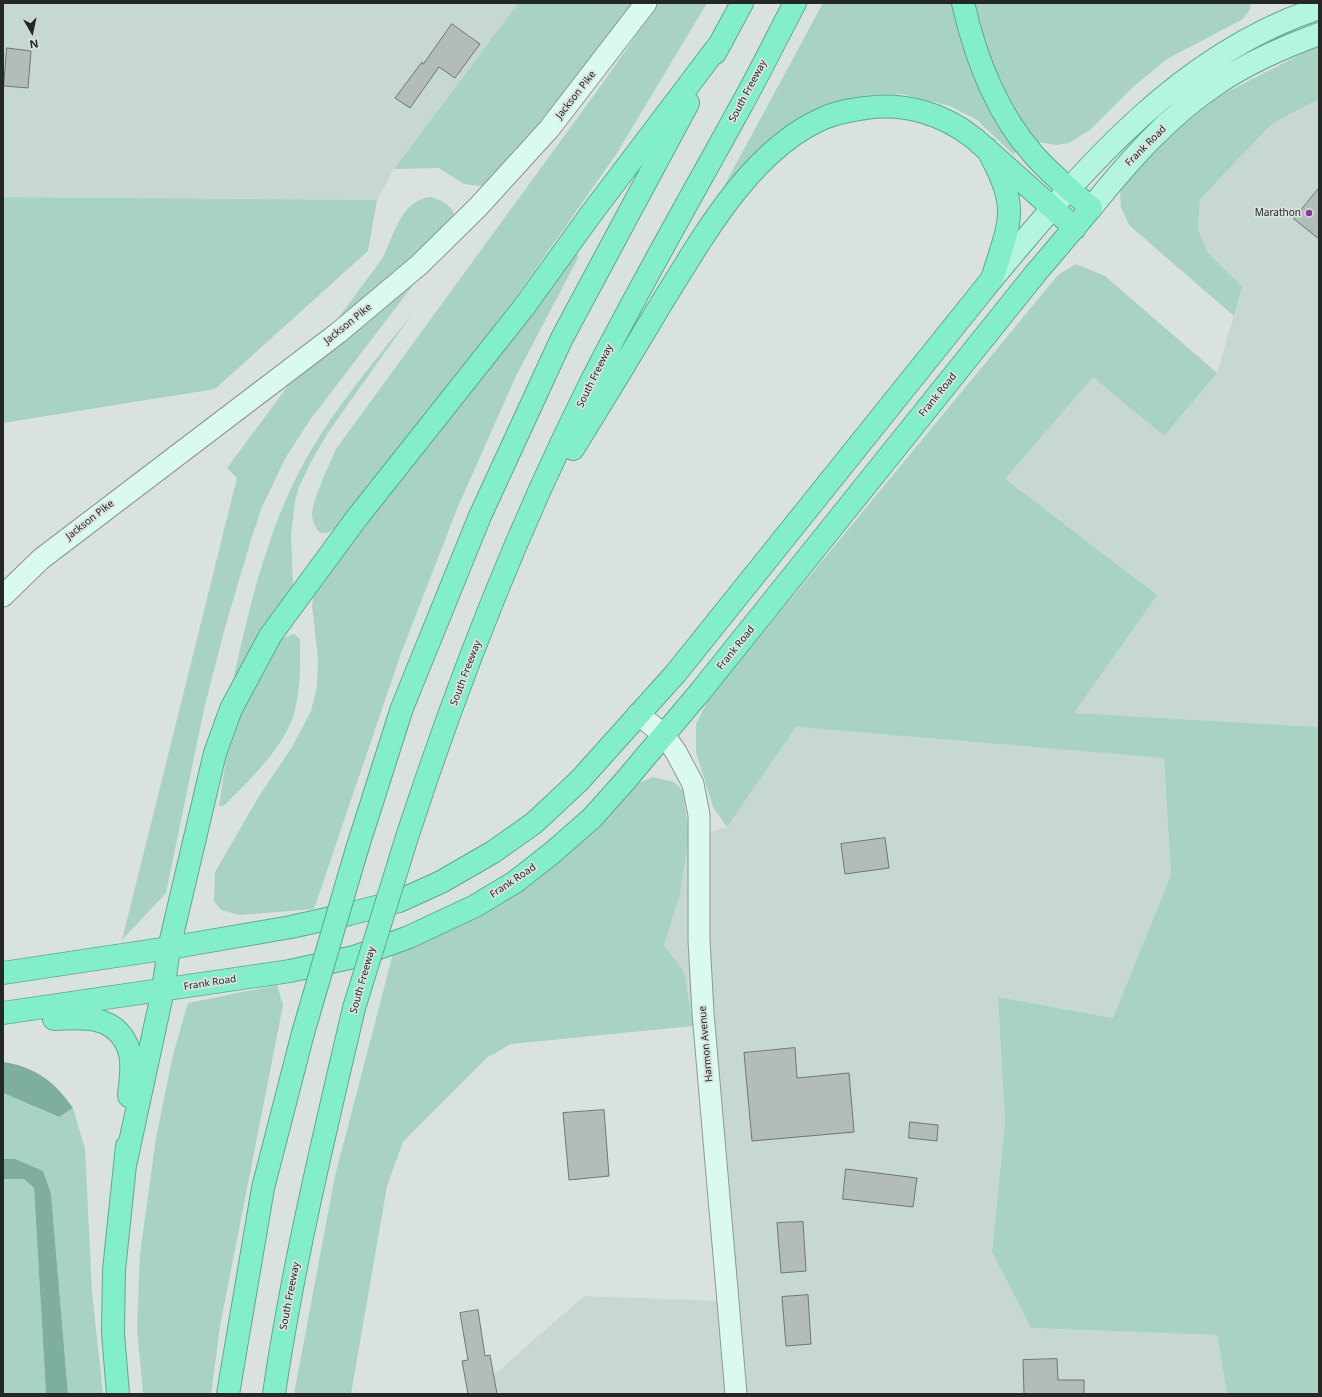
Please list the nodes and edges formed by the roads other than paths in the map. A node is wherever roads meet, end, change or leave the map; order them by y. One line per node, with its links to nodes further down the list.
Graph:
1 (646, 3): 15 (main road, Jackson Pike)
2 (742, 3): 7 (highway)
3 (795, 3): 14 (highway, South Freeway)
4 (963, 3): 9 (highway)
5 (1319, 8): 9 (main road)
6 (1319, 34): 11 (main road, Frank Road)
7 (722, 41): 18 (highway); 25 (highway, bridge)
8 (987, 149): 10 (highway); 13 (highway); 14 (highway)
9 (1070, 189): 10 (main road); 11 (highway)
10 (1054, 207): 12 (highway); 13 (main road)
11 (1091, 208): 12 (highway, Frank Road)
12 (1075, 228): 17 (highway, Frank Road)
13 (992, 279): 16 (highway)
14 (519, 537): 26 (highway, South Freeway, bridge)
15 (3, 596)
16 (638, 714): 17 (main road, Harmon Avenue); 18 (highway)
17 (664, 735): 20 (highway, Frank Road); 27 (main road, Harmon Avenue)
18 (169, 948): 19 (highway); 20 (highway)
19 (3, 973)
20 (163, 990): 21 (highway, Frank Road); 23 (highway)
21 (3, 1013)
22 (3, 1024): 23 (highway)
23 (126, 1161): 24 (highway)
24 (118, 1394)
25 (228, 1394)
26 (274, 1394)
27 (736, 1394)

